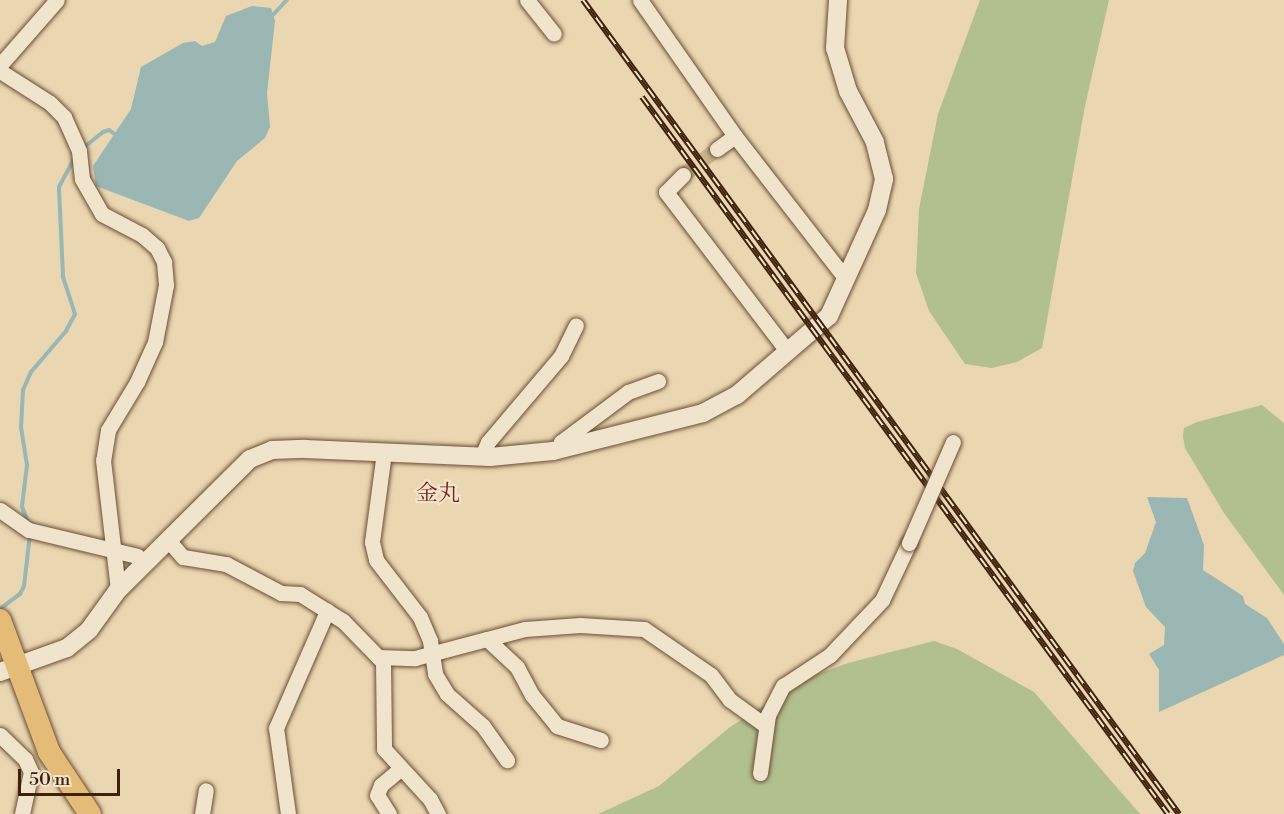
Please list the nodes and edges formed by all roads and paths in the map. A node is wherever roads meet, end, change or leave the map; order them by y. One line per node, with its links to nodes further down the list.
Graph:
1 (57, 0): 6 (street)
2 (527, 0): 5 (street)
3 (640, 0): 8 (street)
4 (838, 0): 11 (street)
5 (554, 34)
6 (0, 65)
7 (0, 71): 21 (street)
8 (735, 136): 9 (street); 11 (street)
9 (717, 149)
10 (683, 175): 13 (street)
11 (844, 278): 13 (street)
12 (576, 325): 18 (street)
13 (788, 352): 16 (street)
14 (658, 381): 16 (street)
15 (953, 442): 30 (street, bridge)
16 (561, 449): 18 (street)
17 (384, 452): 18 (street); 20 (street); 27 (street)
18 (482, 456)
19 (0, 510): 21 (street)
20 (168, 540): 22 (street); 24 (street)
21 (113, 550): 22 (street); 23 (street)
22 (145, 562): 23 (street)
23 (118, 590): 29 (street)
24 (327, 611): 28 (street); 40 (street)
25 (0, 620): 29 (main road)
26 (487, 639): 27 (street); 30 (street); 32 (street)
27 (432, 653): 28 (street); 33 (street)
28 (378, 657): 34 (street)
29 (9, 669): 38 (main road)
30 (766, 726): 35 (street)
31 (0, 735): 37 (street)
32 (601, 740)
33 (507, 760)
34 (401, 768): 41 (street); 42 (street)
35 (760, 773)
36 (206, 790): 39 (street)
37 (22, 814)
38 (90, 814)
39 (202, 814)
40 (288, 814)
41 (389, 814)
42 (438, 814)

